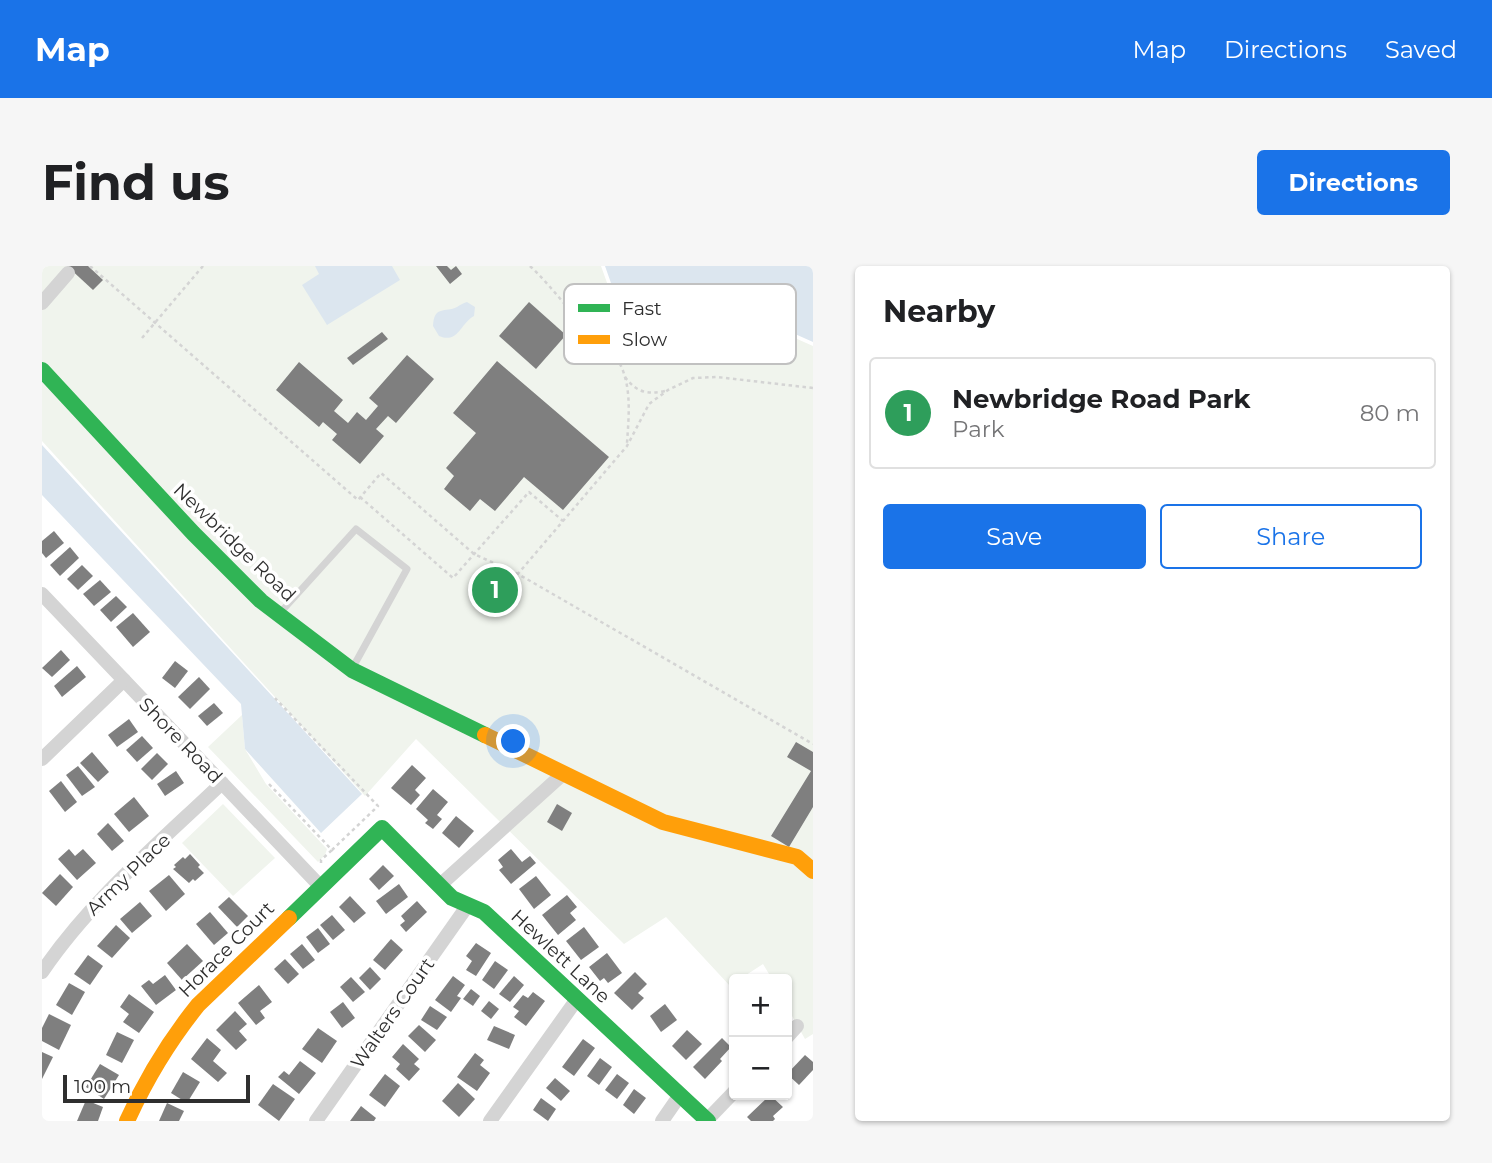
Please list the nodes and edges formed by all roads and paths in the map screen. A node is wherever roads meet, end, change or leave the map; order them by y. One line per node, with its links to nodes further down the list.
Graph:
1 (90, 266): 7 (path)
2 (203, 266): 7 (path)
3 (530, 266): 5 (path)
4 (68, 273): 6 (street)
5 (564, 301)
6 (42, 303)
7 (155, 322): 8 (path); 15 (path)
8 (142, 338)
9 (618, 364): 11 (path)
10 (42, 370): 21 (street, Newbridge Road)
11 (625, 377): 13 (path); 14 (path)
12 (813, 388): 13 (path)
13 (668, 390): 14 (path)
14 (627, 446): 16 (path)
15 (360, 497): 17 (path); 17 (path)
16 (563, 521): 17 (path); 18 (path)
17 (474, 554): 18 (path)
18 (517, 574): 20 (path); 25 (path)
19 (42, 594): 23 (street, Shore Road)
20 (499, 596)
21 (278, 615): 22 (street, Newbridge Road); 22 (lane)
22 (352, 670): 27 (street, Newbridge Road)
23 (124, 680): 26 (street); 28 (street, Shore Road)
24 (275, 698): 31 (path)
25 (813, 744)
26 (42, 759)
27 (564, 773): 33 (street, Newbridge Road); 35 (street)
28 (222, 783): 34 (street, Shore Road); 37 (street, Army Place)
29 (269, 784): 31 (path)
30 (382, 828): 34 (street, Horace Court); 35 (street, Hewlett Lane)
31 (332, 850): 32 (path)
32 (321, 860)
33 (813, 870)
34 (320, 886): 41 (street, Horace Court)
35 (439, 887): 36 (street, Hewlett Lane)
36 (468, 905): 38 (street, Hewlett Lane); 42 (street, Walters Court)
37 (42, 972)
38 (577, 999): 39 (street, Hewlett Lane); 43 (street)
39 (680, 1095): 44 (street); 45 (street, Hewlett Lane)
40 (729, 1097): 45 (street)
41 (127, 1121)
42 (316, 1121)
43 (490, 1121)
44 (662, 1121)
45 (707, 1121)

